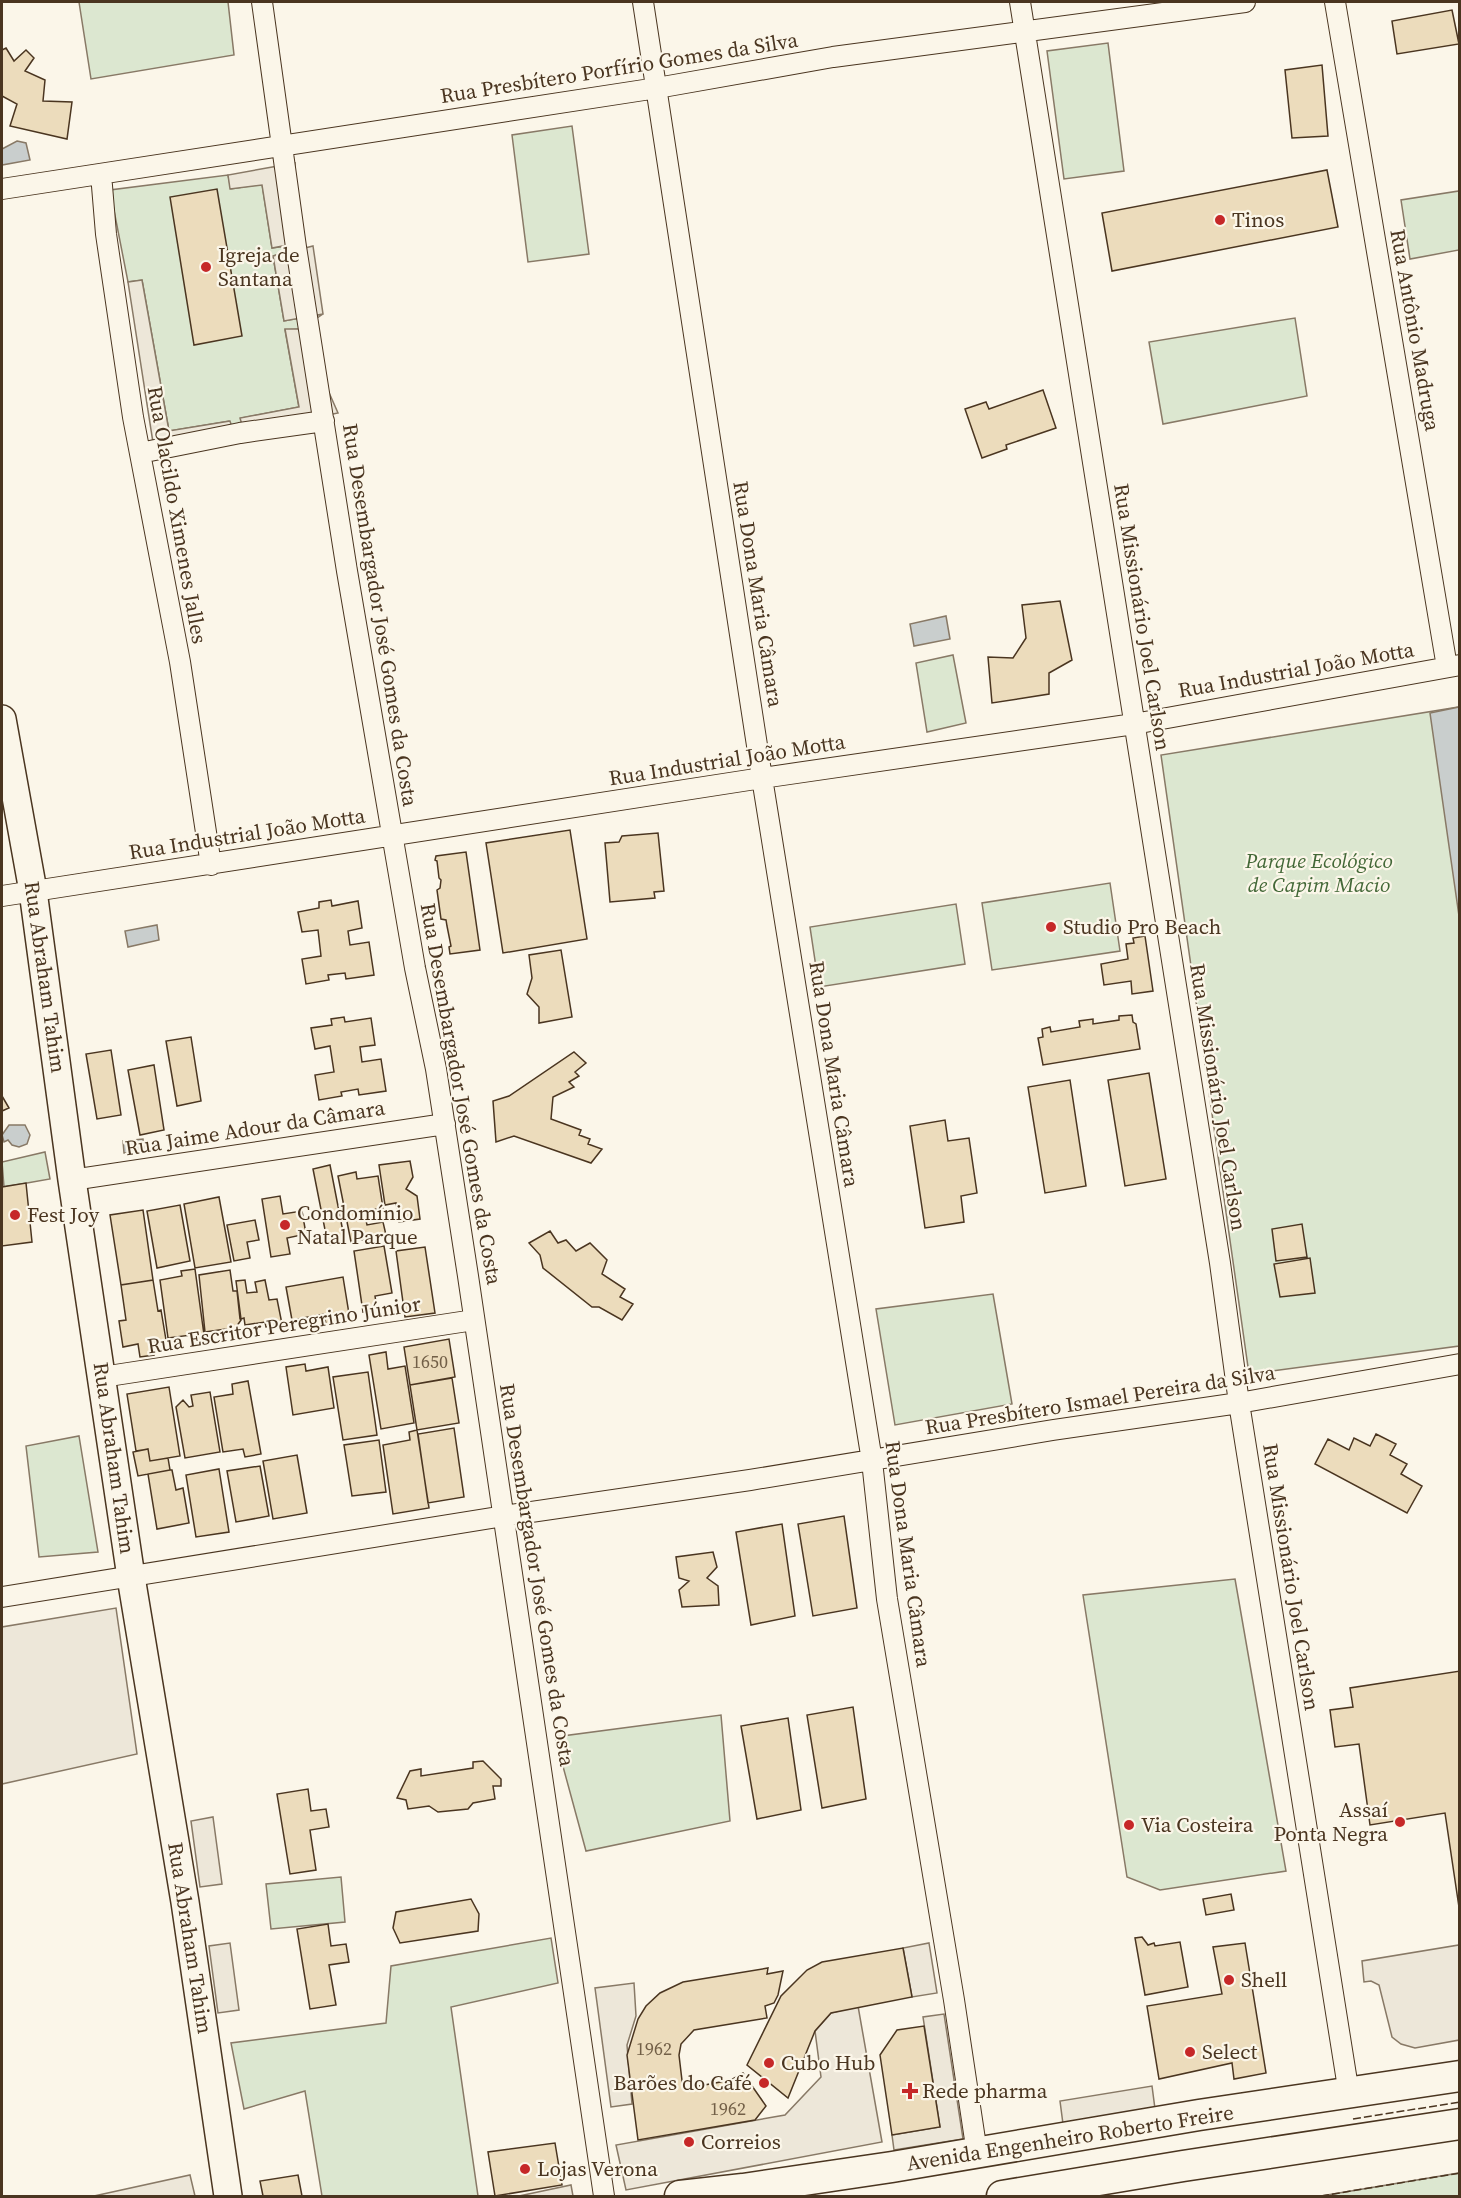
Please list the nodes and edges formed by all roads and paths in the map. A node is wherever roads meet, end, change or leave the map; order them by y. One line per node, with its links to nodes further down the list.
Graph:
1 (262, 2): 8 (street, Rua Desembargador José Gomes da Costa)
2 (643, 2): 7 (street, Rua Dona Maria Câmara)
3 (1020, 2): 6 (street, Rua Missionário Joel Carlson)
4 (1245, 2): 6 (street, Rua Presbítero Porfírio Gomes da Silva)
5 (1335, 2): 13 (street, Rua Antônio Madruga)
6 (1025, 32): 7 (street, Rua Presbítero Porfírio Gomes da Silva); 15 (street, Rua Missionário Joel Carlson)
7 (657, 88): 8 (street, Rua Presbítero Porfírio Gomes da Silva); 16 (street, Rua Dona Maria Câmara)
8 (282, 145): 9 (street, Rua Presbítero Porfírio Gomes da Silva); 11 (street, Rua Desembargador José Gomes da Costa)
9 (101, 174): 10 (street, Rua Presbítero Porfírio Gomes da Silva); 12 (street, Rua Olacildo Ximenes Jalles)
10 (2, 189)
11 (324, 421): 12 (street); 17 (street, Rua Desembargador José Gomes da Costa)
12 (140, 453): 18 (street, Rua Olacildo Ximenes Jalles)
13 (1453, 666): 15 (street, Rua Industrial João Motta)
14 (2, 719): 19 (main road, Rua Abraham Tahim)
15 (1134, 724): 16 (street, Rua Industrial João Motta); 26 (street, Rua Missionário Joel Carlson)
16 (762, 778): 17 (street, Rua Industrial João Motta); 27 (street, Rua Dona Maria Câmara)
17 (392, 836): 18 (street, Rua Industrial João Motta); 21 (street, Rua Desembargador José Gomes da Costa)
18 (211, 865): 19 (street, Rua Industrial João Motta)
19 (33, 891): 20 (street, Rua Industrial João Motta); 22 (main road, Rua Abraham Tahim)
20 (2, 896)
21 (445, 1124): 22 (street, Rua Jaime Adour da Câmara); 23 (street, Rua Desembargador José Gomes da Costa)
22 (72, 1180): 25 (main road, Rua Abraham Tahim)
23 (474, 1320): 25 (street, Rua Escritor Peregrino Júnior); 28 (street, Rua Desembargador José Gomes da Costa)
24 (1460, 1364): 26 (street, Rua Presbítero Ismael Pereira da Silva)
25 (102, 1377): 29 (main road, Rua Abraham Tahim)
26 (1239, 1403): 27 (street, Rua Presbítero Ismael Pereira da Silva); 32 (street, Rua Missionário Joel Carlson)
27 (872, 1461): 28 (street, Rua Presbítero Ismael Pereira da Silva); 34 (street, Rua Dona Maria Câmara)
28 (504, 1516): 29 (street, Rua Presbítero Ismael Pereira da Silva); 36 (street, Rua Desembargador José Gomes da Costa)
29 (131, 1577): 30 (street, Rua Presbítero Ismael Pereira da Silva); 35 (main road, Rua Abraham Tahim)
30 (2, 1597)
31 (1460, 2076): 32 (main road, Avenida Engenheiro Roberto Freire)
32 (1349, 2094): 34 (main road, Avenida Engenheiro Roberto Freire)
33 (1460, 2124): 38 (main road)
34 (977, 2153): 37 (main road, Avenida Engenheiro Roberto Freire)
35 (228, 2196)
36 (604, 2196)
37 (680, 2196)
38 (1002, 2196)

